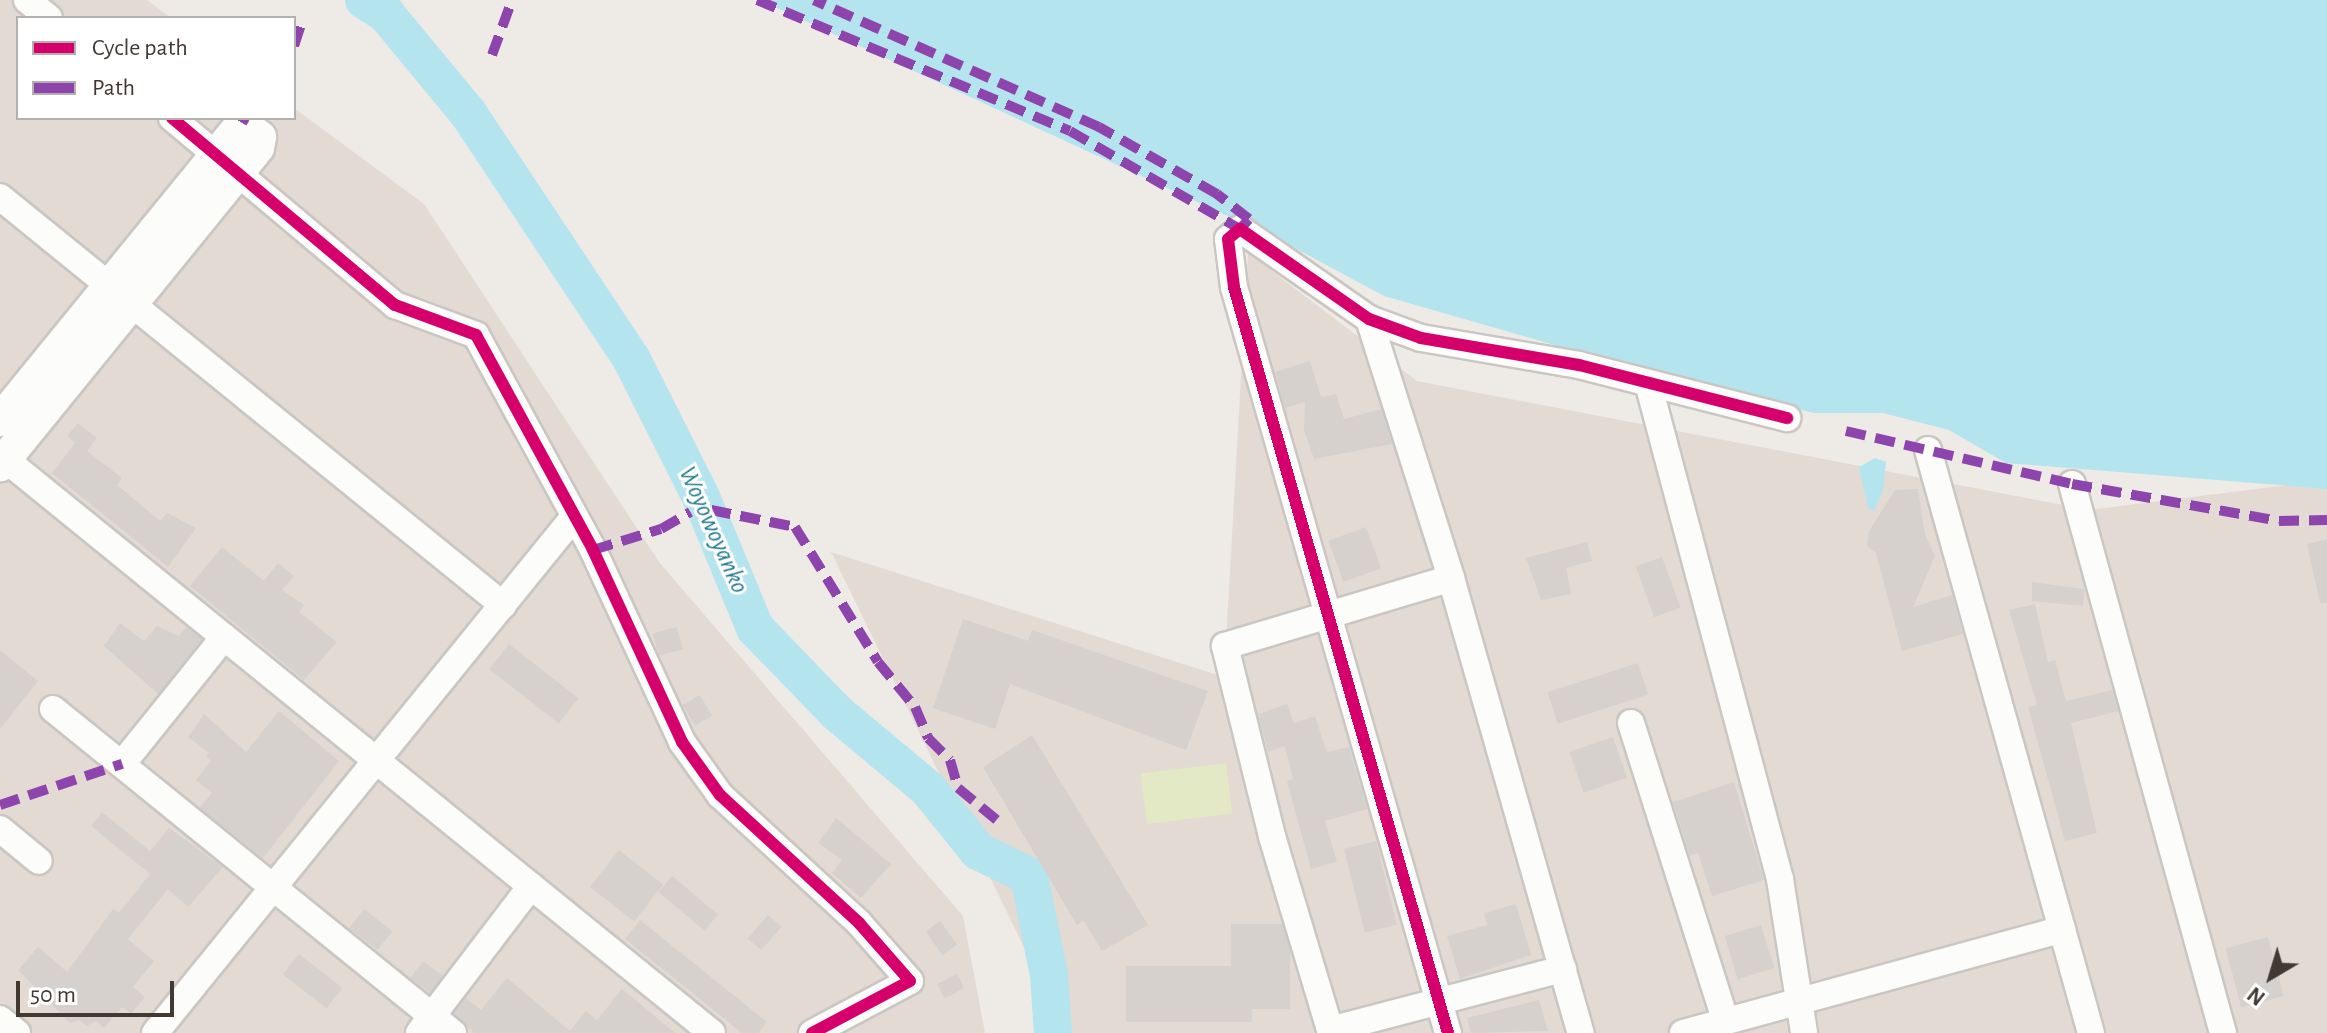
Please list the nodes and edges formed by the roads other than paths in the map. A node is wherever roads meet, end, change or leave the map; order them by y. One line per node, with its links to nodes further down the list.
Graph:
1 (27, 0): 2 (street)
2 (47, 16)
3 (174, 120): 4 (street)
4 (227, 164): 6 (street); 14 (street)
5 (0, 197): 6 (street)
6 (120, 295): 10 (street); 12 (street); 16 (street)
7 (1369, 319): 8 (street); 15 (street); 17 (street)
8 (1648, 383): 9 (street); 29 (street)
9 (1787, 418)
10 (0, 420)
11 (1928, 450): 27 (street)
12 (2, 460): 18 (street)
13 (2072, 484): 44 (street)
14 (573, 518): 16 (street); 38 (street)
15 (1451, 578): 17 (street); 28 (street)
16 (503, 605): 21 (street)
17 (1328, 615): 30 (street); 34 (street)
18 (224, 637): 21 (street); 22 (street)
19 (53, 709): 22 (street)
20 (1631, 723): 32 (street)
21 (376, 761): 25 (street); 26 (street)
22 (122, 764): 26 (street)
23 (0, 829): 24 (street)
24 (39, 861)
25 (531, 886): 33 (street); 37 (street)
26 (273, 887): 33 (street); 36 (street)
27 (2062, 929): 29 (street); 43 (street)
28 (1563, 969): 30 (street); 40 (street)
29 (1796, 1001): 32 (street); 42 (street)
30 (1439, 1002): 34 (street); 39 (street)
31 (0, 1019): 35 (street)
32 (1725, 1020): 41 (street)
33 (435, 1028)
34 (1330, 1032)
35 (17, 1033)
36 (155, 1033)
37 (712, 1033)
38 (812, 1033)
39 (1448, 1033)
40 (1581, 1033)
41 (1683, 1033)
42 (1804, 1033)
43 (2091, 1033)
44 (2223, 1033)

